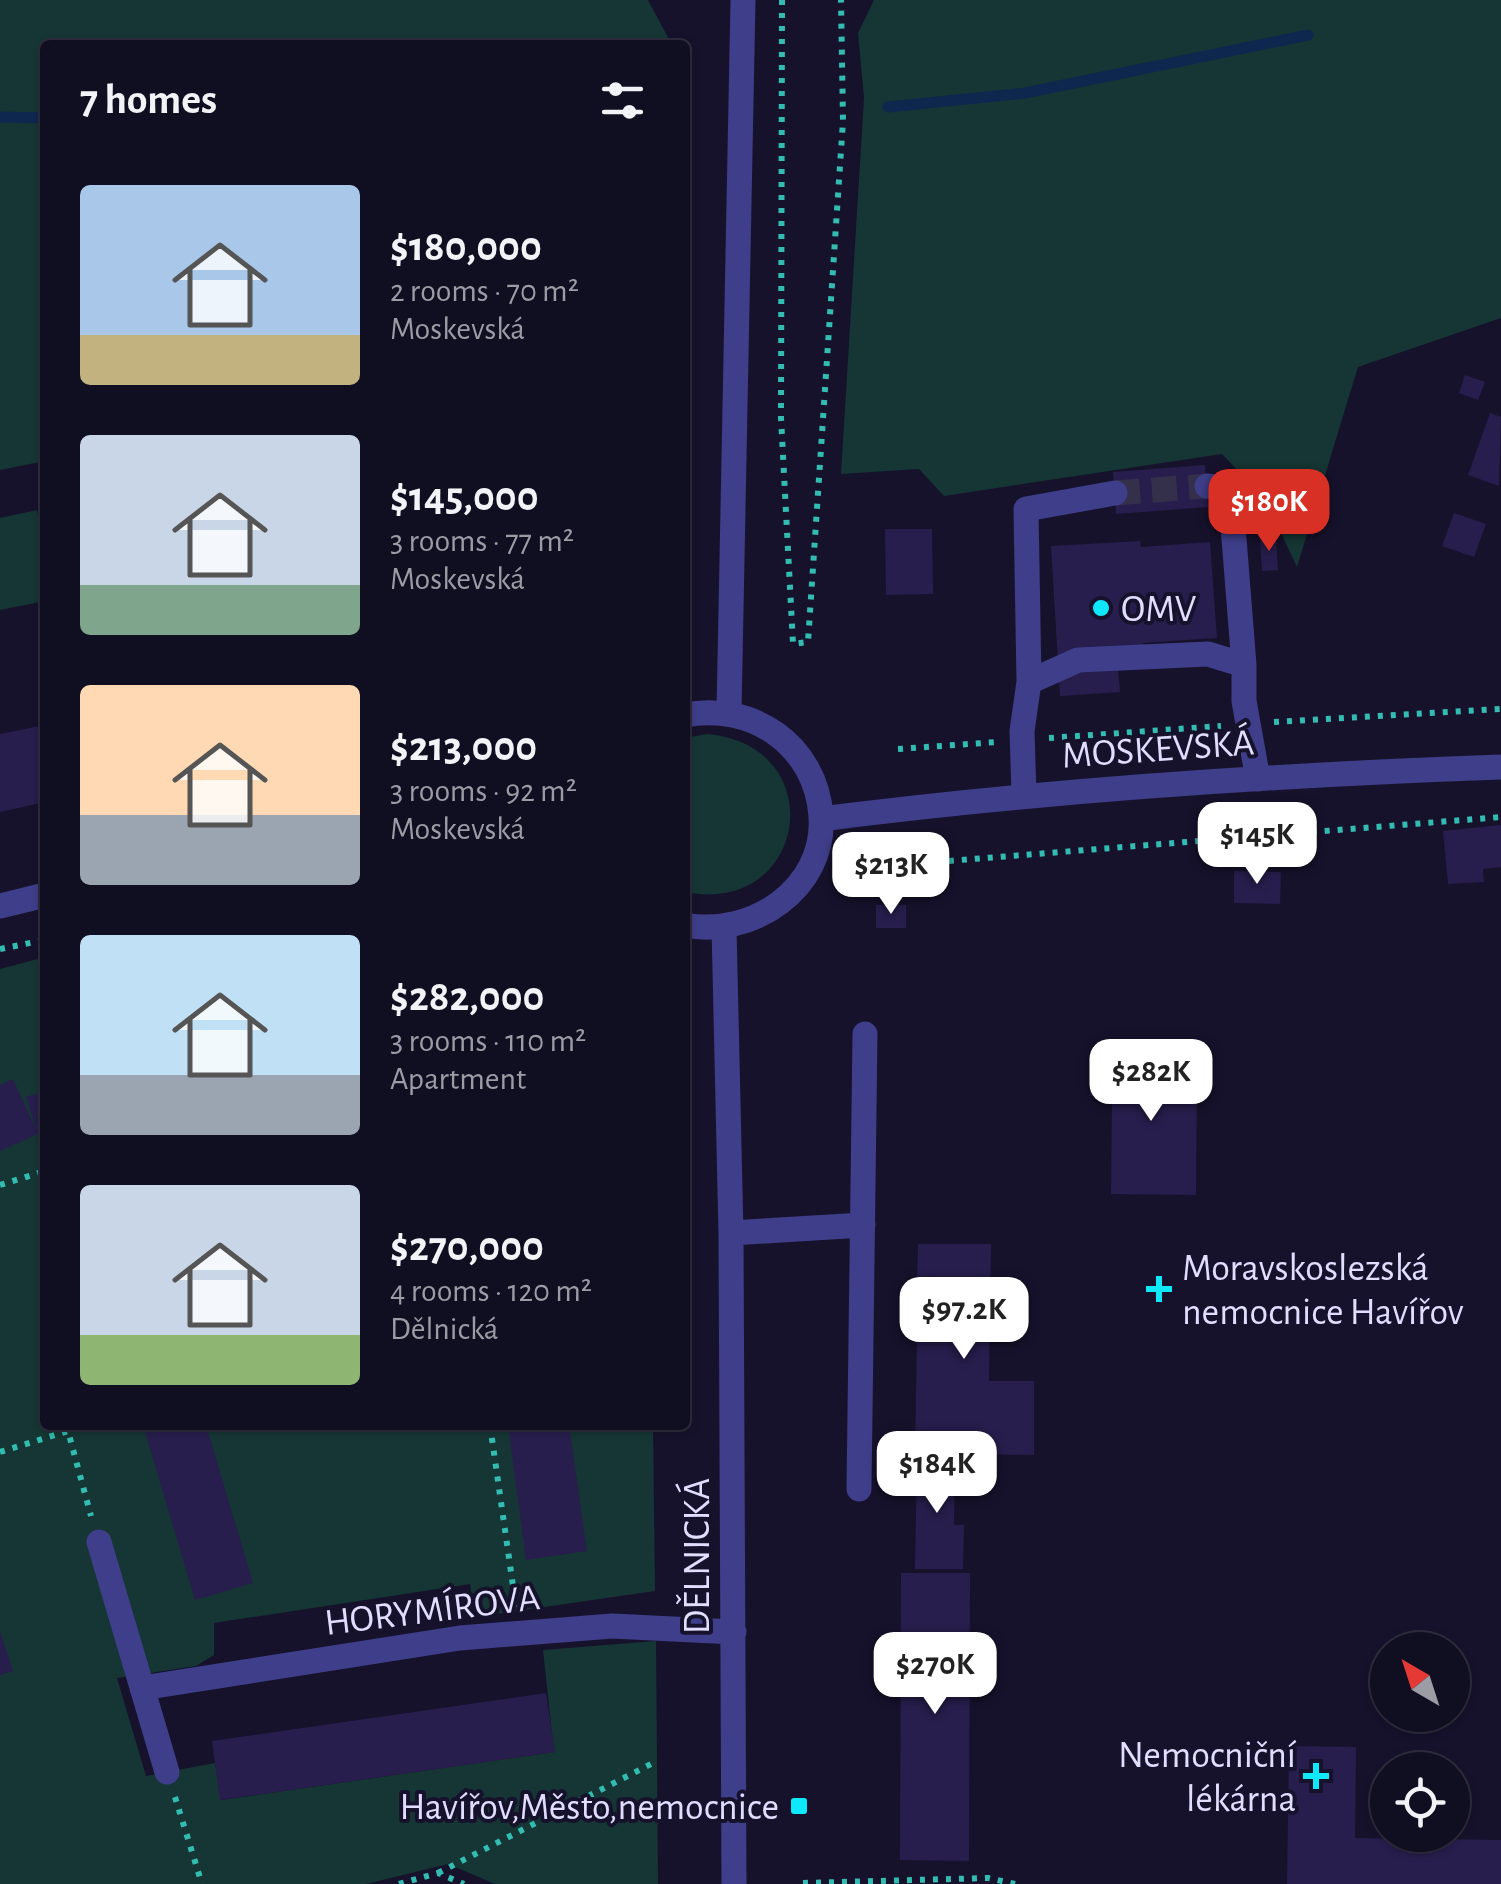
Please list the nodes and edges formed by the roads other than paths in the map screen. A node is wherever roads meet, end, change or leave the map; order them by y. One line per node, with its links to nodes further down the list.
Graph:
1 (743, 0): 6 (street)
2 (1207, 486): 4 (street)
3 (1114, 493): 5 (street)
4 (1244, 664): 5 (street); 9 (street)
5 (1030, 682): 10 (street)
6 (729, 712): 7 (street); 11 (street)
7 (690, 714)
8 (1501, 767): 9 (street, MOSKEVSKÁ)
9 (1258, 779): 10 (street, MOSKEVSKÁ)
10 (1024, 795): 11 (street, MOSKEVSKÁ)
11 (821, 819): 15 (street)
12 (40, 896): 13 (street)
13 (0, 906)
14 (690, 925): 15 (street)
15 (724, 928): 18 (street, DĚLNICKÁ)
16 (864, 1034): 17 (street)
17 (863, 1225): 18 (street); 19 (street)
18 (731, 1233): 21 (street, DĚLNICKÁ)
19 (860, 1490)
20 (98, 1542): 22 (street)
21 (734, 1632): 22 (street, HORYMÍROVA); 24 (street, DĚLNICKÁ)
22 (142, 1688): 23 (street)
23 (167, 1772)
24 (734, 1884)

